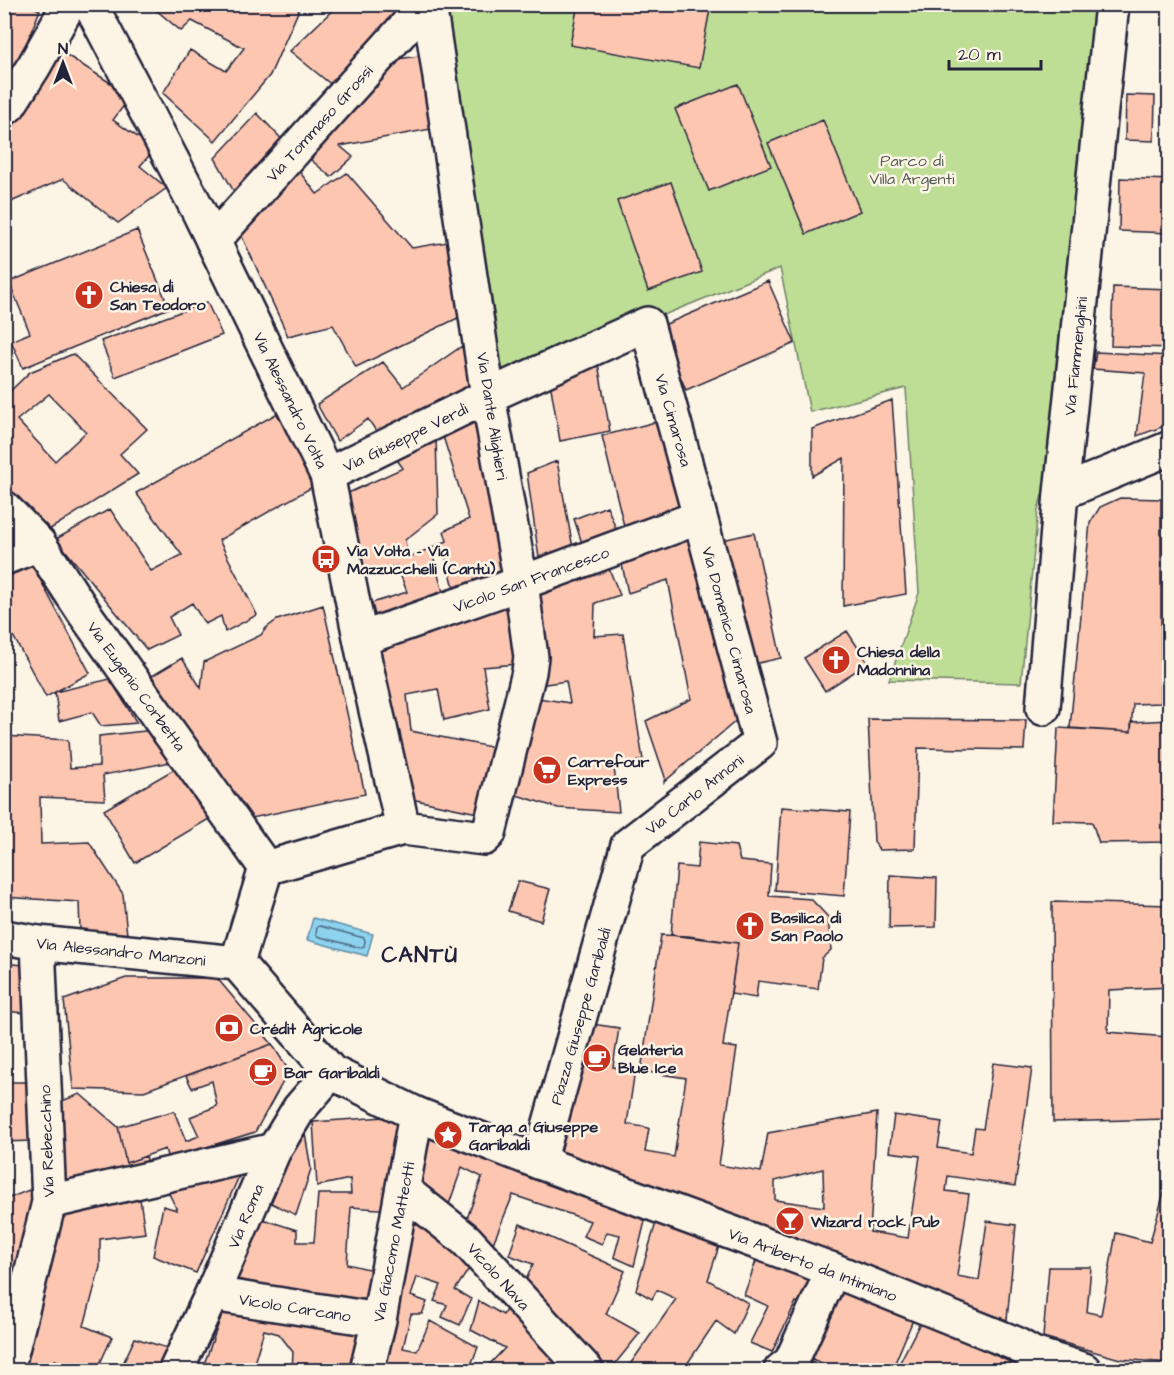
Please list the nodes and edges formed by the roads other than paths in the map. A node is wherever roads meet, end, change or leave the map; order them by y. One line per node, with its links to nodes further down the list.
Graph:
1 (69, 4): 5 (street)
2 (90, 4): 6 (street, Via Alessandro Volta)
3 (427, 4): 6 (street, Via Tommaso Grossi); 8 (street, Via Dante Alighieri)
4 (1112, 4): 11 (street, Via Fiammenghini)
5 (4, 109)
6 (213, 241): 10 (street, Via Alessandro Volta)
7 (647, 324): 8 (street, Via Giuseppe Verdi); 13 (street, Via Cimarosa)
8 (488, 396): 10 (street, Via Giuseppe Verdi); 16 (street, Via Dante Alighieri)
9 (1170, 448): 11 (street)
10 (327, 475): 17 (street, Via Alessandro Volta)
11 (1061, 493): 18 (street, Via Fiammenghini)
12 (4, 508): 14 (street, Via Eugenio Corbetta)
13 (700, 517): 16 (street, Vicolo San Francesco); 19 (street, Via Domenico Cimarosa)
14 (39, 544): 15 (street); 22 (street, Via Eugenio Corbetta)
15 (4, 558)
16 (521, 583): 17 (street, Vicolo San Francesco); 20 (street, Via Dante Alighieri)
17 (361, 639): 20 (street, Via Alessandro Volta)
18 (1043, 708)
19 (760, 743): 21 (street, Via Carlo Annoni)
20 (402, 828): 22 (street)
21 (628, 845): 29 (street, Piazza Giuseppe Garibaldi)
22 (266, 868): 25 (street)
23 (4, 937): 24 (street, Via Alessandro Manzoni)
24 (38, 943): 25 (street, Via Alessandro Manzoni); 31 (street, Via Rebecchino)
25 (237, 963): 26 (street)
26 (331, 1072): 27 (street); 28 (street, Via Roma)
27 (416, 1114): 29 (street); 30 (street, Via Giacomo Matteotti)
28 (274, 1150): 31 (street); 33 (street, Via Roma)
29 (539, 1162): 32 (street, Via Ariberto da Intimiano)
30 (403, 1190): 34 (street, Via Giacomo Matteotti); 38 (street, Vicolo Nava)
31 (49, 1202): 35 (street, Via Rebecchino)
32 (832, 1270): 39 (street); 40 (street, Via Ariberto da Intimiano)
33 (212, 1294): 34 (street, Vicolo Carcano); 36 (street, Via Roma)
34 (379, 1320): 37 (street, Via Giacomo Matteotti)
35 (8, 1371)
36 (176, 1371)
37 (367, 1371)
38 (586, 1371)
39 (781, 1371)
40 (1084, 1371)

